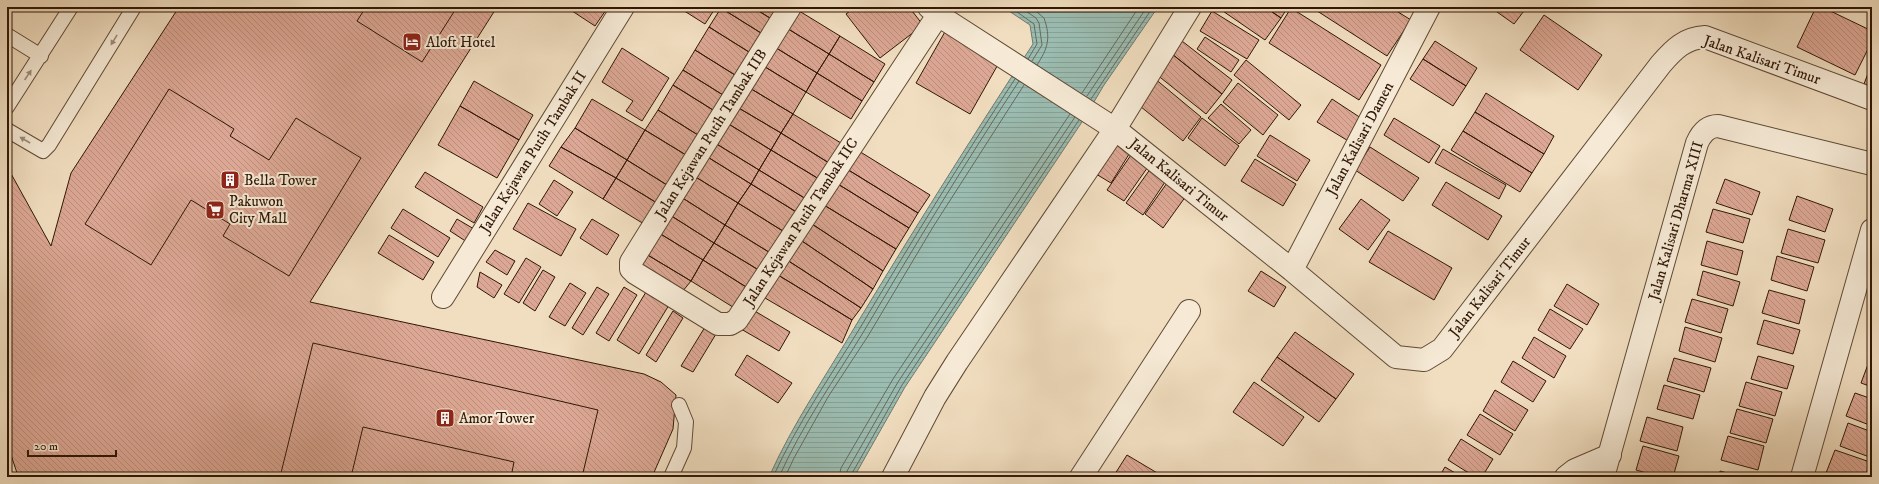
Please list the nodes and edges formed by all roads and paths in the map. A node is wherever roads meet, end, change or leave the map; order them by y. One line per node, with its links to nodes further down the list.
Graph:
1 (134, 7): 13 (lane, one-way to 13)
2 (623, 7): 18 (street, Jalan Kejawan Putih Tambak II)
3 (790, 7): 16 (street, Jalan Kejawan Putih Tambak IIB)
4 (1190, 7): 12 (street)
5 (1429, 7): 17 (street, Jalan Kalisari Damen)
6 (67, 8): 9 (lane)
7 (934, 11): 12 (street, Jalan Kalisari Timur); 16 (street, Jalan Kejawan Putih Tambak IIC)
8 (7, 35): 9 (lane)
9 (41, 56): 11 (lane, one-way to 9)
10 (1872, 99): 17 (street, Jalan Kalisari Timur)
11 (7, 107)
12 (1115, 129): 17 (street, Jalan Kalisari Timur); 23 (street)
13 (7, 130)
14 (1872, 164): 21 (street, Jalan Kalisari Dharma XIII)
15 (1872, 230): 27 (street)
16 (630, 262)
17 (1292, 270)
18 (443, 297)
19 (1189, 311): 24 (street)
20 (679, 405): 22 (lane)
21 (1610, 455): 25 (street); 26 (street, Jalan Kalisari Dharma XIII)
22 (671, 477)
23 (894, 477)
24 (1082, 477)
25 (1566, 477)
26 (1603, 477)
27 (1802, 477)

